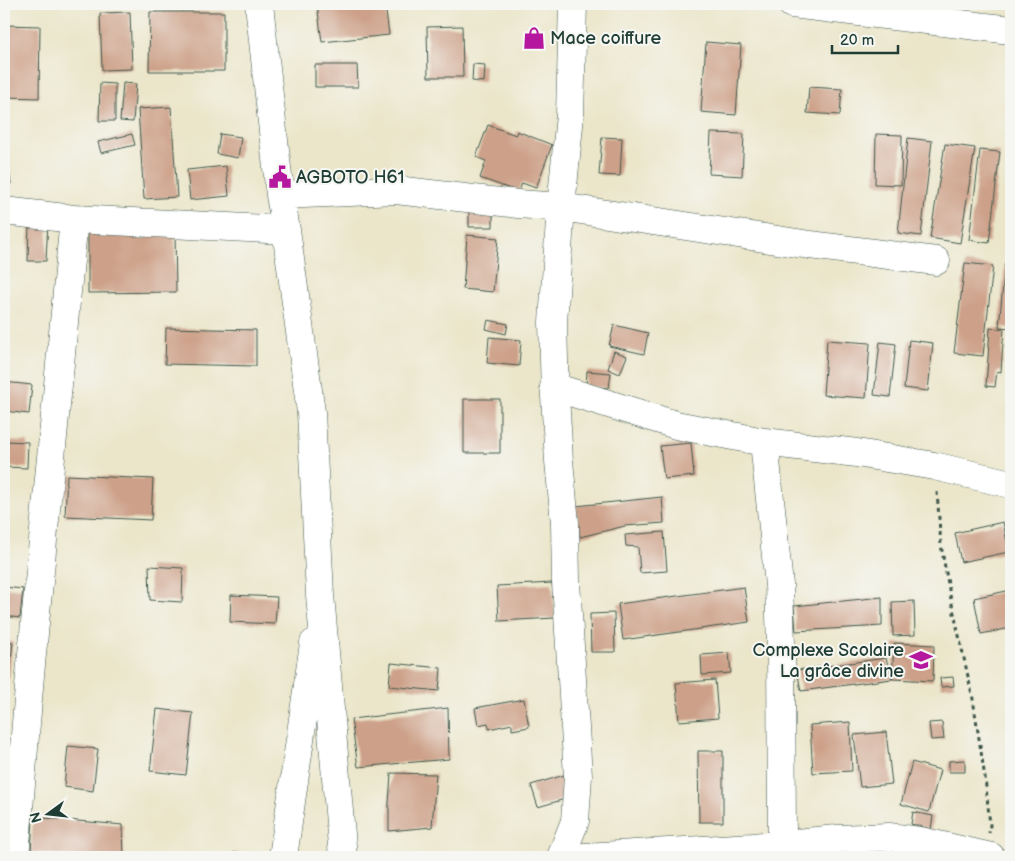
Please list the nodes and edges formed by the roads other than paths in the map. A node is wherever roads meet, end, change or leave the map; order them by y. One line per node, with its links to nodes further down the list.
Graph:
1 (259, 4): 5 (street)
2 (573, 4): 6 (street)
3 (792, 4): 4 (street)
4 (1011, 30)
5 (280, 196): 6 (street); 9 (street)
6 (561, 207): 10 (street); 11 (street)
7 (4, 211): 8 (street)
8 (74, 218): 9 (street); 18 (street)
9 (286, 230): 14 (street)
10 (936, 261)
11 (554, 387): 12 (street); 21 (street)
12 (764, 442): 13 (street); 15 (street)
13 (1011, 484)
14 (320, 595): 19 (street); 20 (street)
15 (782, 844): 16 (street); 17 (street)
16 (755, 852): 22 (street)
17 (987, 856)
18 (15, 857)
19 (283, 857)
20 (343, 857)
21 (561, 857)
22 (584, 857)

